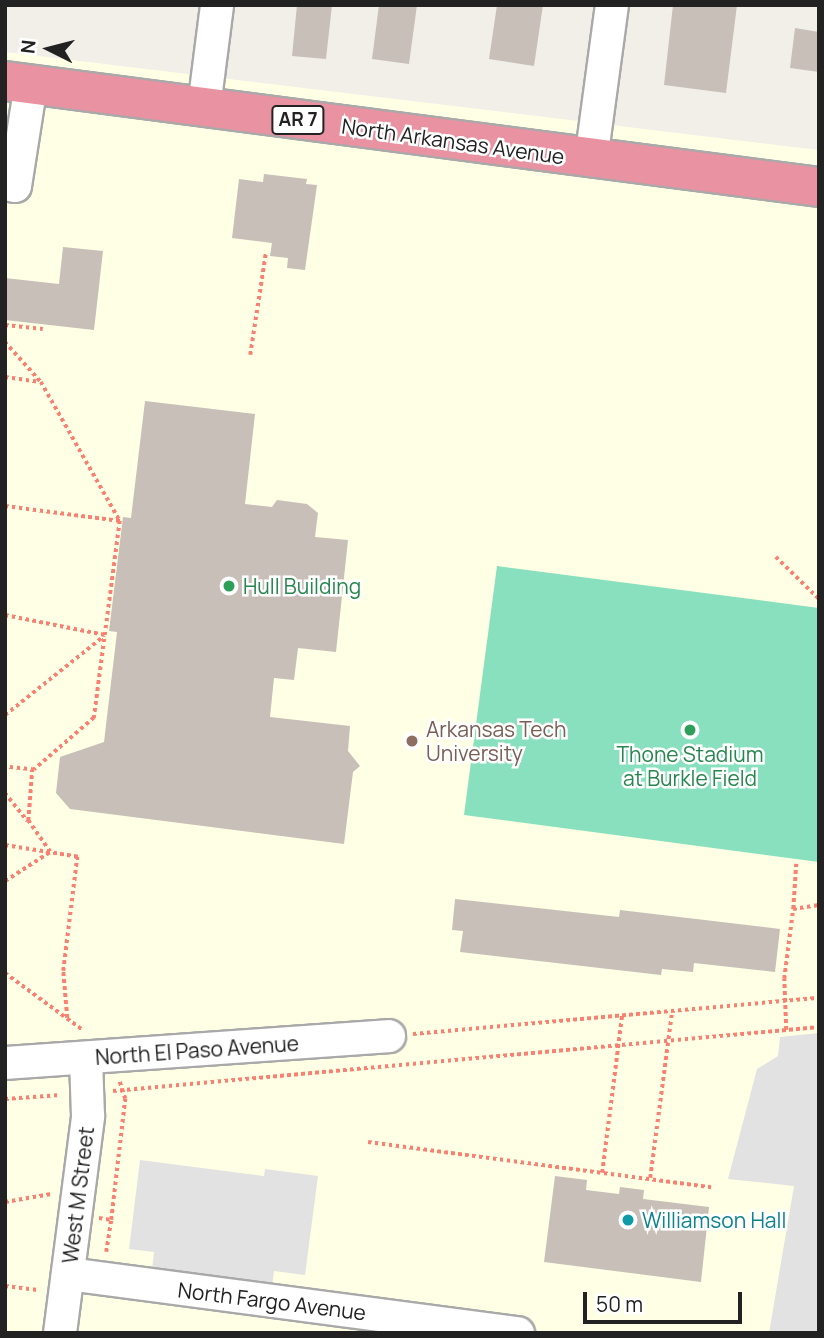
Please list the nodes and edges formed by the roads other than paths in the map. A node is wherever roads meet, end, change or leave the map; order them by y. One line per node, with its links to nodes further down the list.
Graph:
1 (217, 5): 4 (street)
2 (612, 5): 5 (street)
3 (18, 82): 4 (highway, North Arkansas Avenue / AR 7); 6 (street)
4 (204, 107): 5 (highway, North Arkansas Avenue / AR 7)
5 (591, 160): 7 (highway, North Arkansas Avenue / AR 7)
6 (5, 184)
7 (819, 187)
8 (389, 1036): 9 (street, North El Paso Avenue)
9 (86, 1058): 10 (street, North El Paso Avenue); 11 (street, West M Street)
10 (5, 1063)
11 (68, 1274): 12 (street, West M Street); 13 (street, North Fargo Avenue)
12 (60, 1333)
13 (518, 1333)

